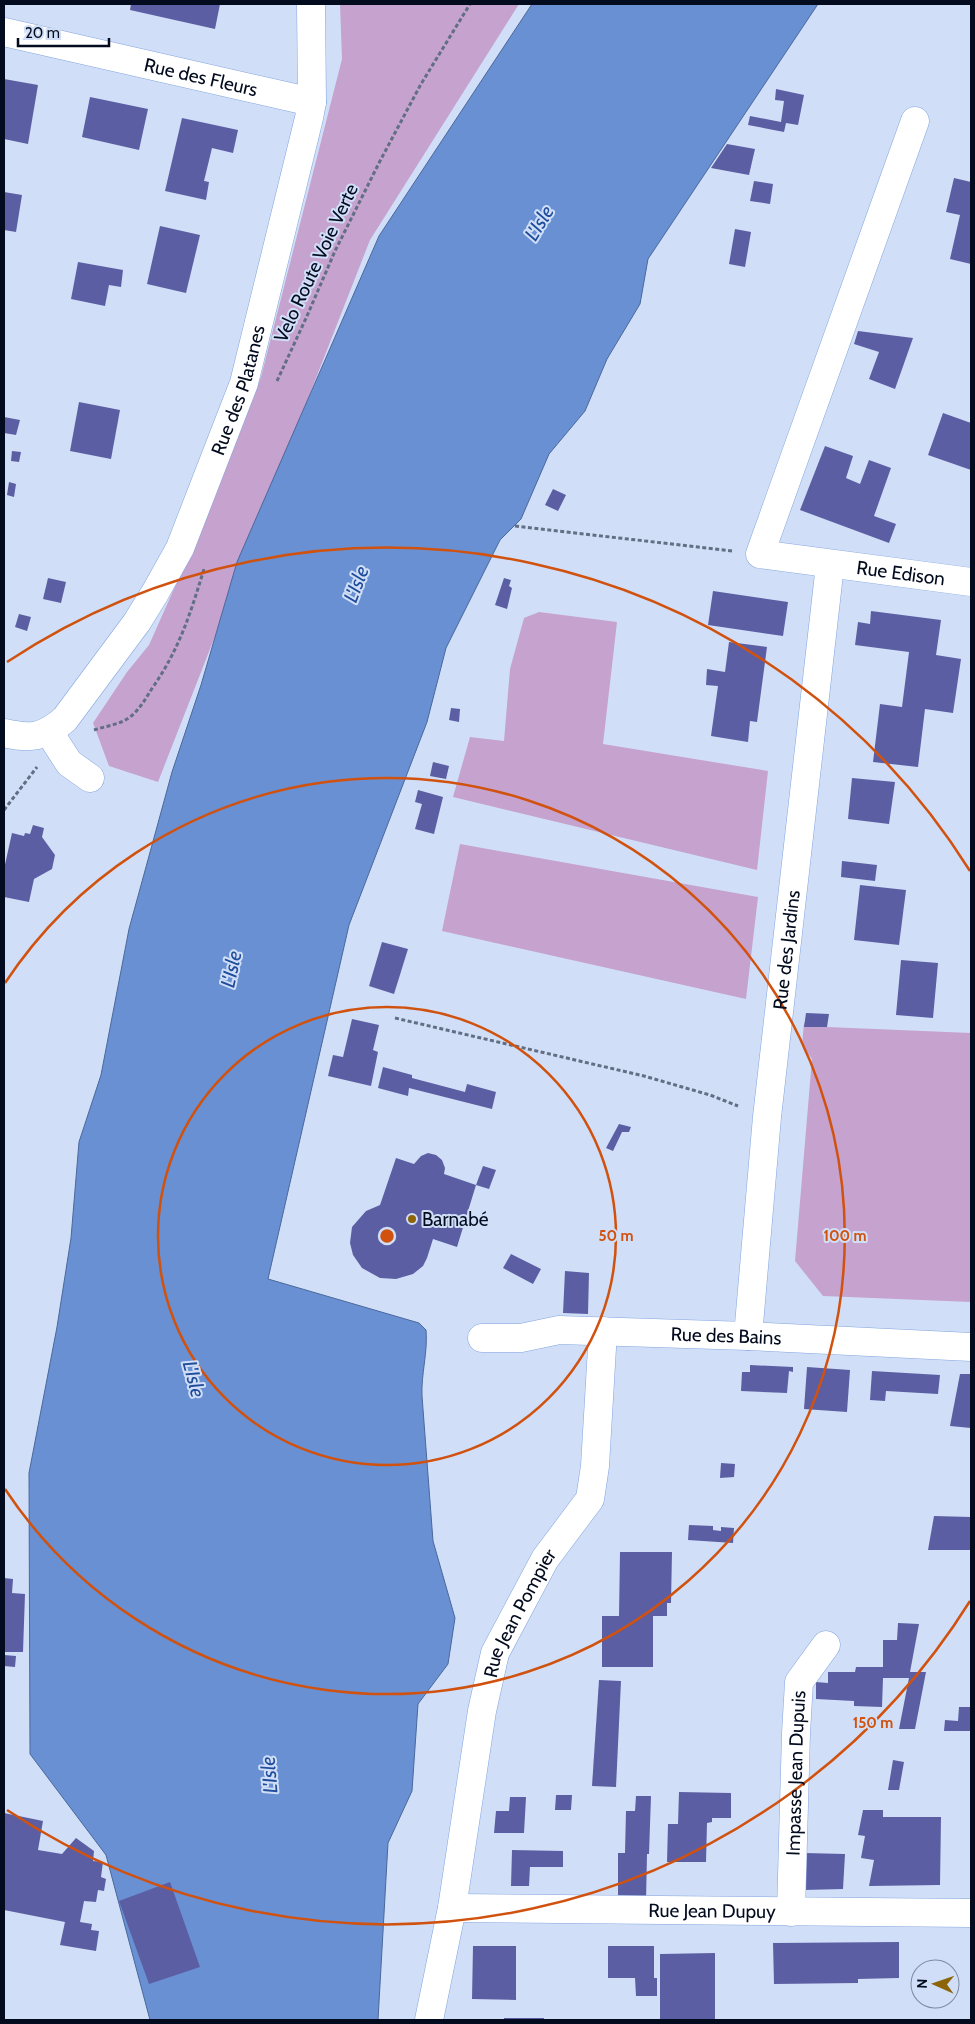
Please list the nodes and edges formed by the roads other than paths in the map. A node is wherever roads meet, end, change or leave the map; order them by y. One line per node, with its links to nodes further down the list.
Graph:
1 (311, 4): 3 (street, Rue des Platanes)
2 (4, 32): 3 (street, Rue des Fleurs)
3 (312, 102): 8 (street, Rue des Platanes)
4 (915, 121): 5 (street, Rue Edison)
5 (830, 564): 6 (street, Rue Edison); 11 (street, Rue des Jardins)
6 (971, 582)
7 (4, 733): 8 (street)
8 (54, 740): 9 (street)
9 (90, 778)
10 (603, 1331): 11 (street, Rue des Bains); 12 (street, Rue des Bains); 15 (street, Rue Jean Pompier)
11 (748, 1336): 13 (street, Rue des Bains)
12 (482, 1338)
13 (971, 1347)
14 (826, 1645): 16 (street, Impasse Jean Dupuis)
15 (452, 1908): 16 (street, Rue Jean Dupuy); 18 (street, Rue Jean Pompier)
16 (791, 1912): 17 (street, Rue Jean Dupuy)
17 (971, 1913)
18 (429, 2020)

